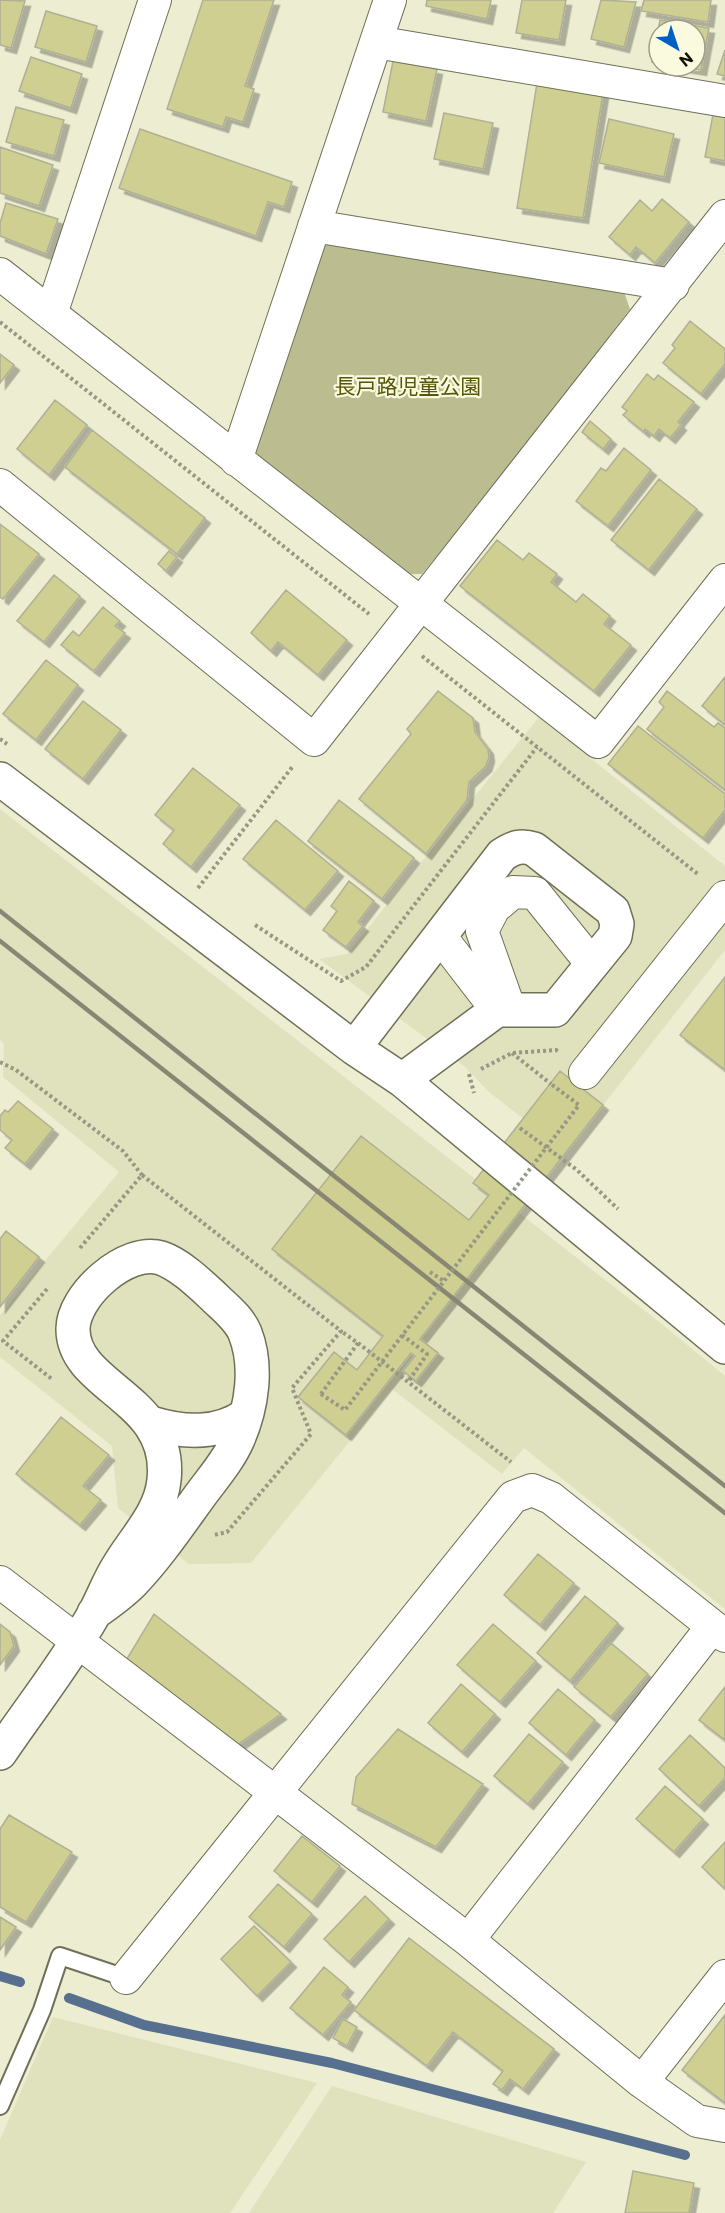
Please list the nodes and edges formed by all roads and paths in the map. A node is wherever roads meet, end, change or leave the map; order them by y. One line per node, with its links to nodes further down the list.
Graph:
1 (155, 0): 9 (street)
2 (390, 0): 3 (street)
3 (376, 42): 4 (street); 6 (street)
4 (725, 101)
5 (725, 216): 8 (street)
6 (314, 226): 8 (street); 11 (street)
7 (0, 274): 9 (street)
8 (673, 285): 14 (street)
9 (51, 315): 11 (street)
10 (0, 322): 15 (path)
11 (236, 460): 14 (street)
12 (0, 485): 17 (street)
13 (725, 580): 14 (street)
14 (421, 605): 15 (street)
15 (396, 636): 17 (street); 19 (path)
16 (0, 739): 18 (path)
17 (314, 740): 22 (path)
18 (9, 746)
19 (537, 747): 23 (path); 25 (path)
20 (0, 778): 29 (street)
21 (189, 881): 22 (path)
22 (198, 888): 24 (path)
23 (716, 889): 32 (street)
24 (208, 894)
25 (246, 919)
26 (440, 936): 27 (street); 28 (street); 29 (street)
27 (591, 964): 28 (street); 28 (street)
28 (504, 1010): 33 (street)
29 (354, 1048): 33 (street)
30 (512, 1053): 32 (path); 34 (path); 39 (path, bridge)
31 (0, 1062): 36 (path)
32 (585, 1074)
33 (402, 1080): 43 (street)
34 (474, 1095)
35 (512, 1122): 37 (path)
36 (141, 1175)
37 (620, 1211)
38 (430, 1272): 39 (path)
39 (444, 1281): 41 (path, bridge)
40 (341, 1331): 42 (path)
41 (402, 1335): 42 (path, bridge); 44 (path)
42 (358, 1343): 44 (path)
43 (725, 1347)
44 (409, 1379): 47 (path)
45 (246, 1415): 46 (street); 46 (street); 49 (street)
46 (151, 1423): 49 (street)
47 (512, 1462)
48 (0, 1582): 51 (street)
49 (94, 1613): 51 (street)
50 (719, 1632): 53 (street); 54 (street)
51 (76, 1642): 52 (street); 53 (street)
52 (0, 1753)
53 (275, 1790): 54 (street); 56 (street)
54 (468, 1940): 57 (street)
55 (725, 1976): 57 (street)
56 (126, 1978): 58 (lane)
57 (642, 2082): 59 (street)
58 (0, 2106)
59 (725, 2126)

